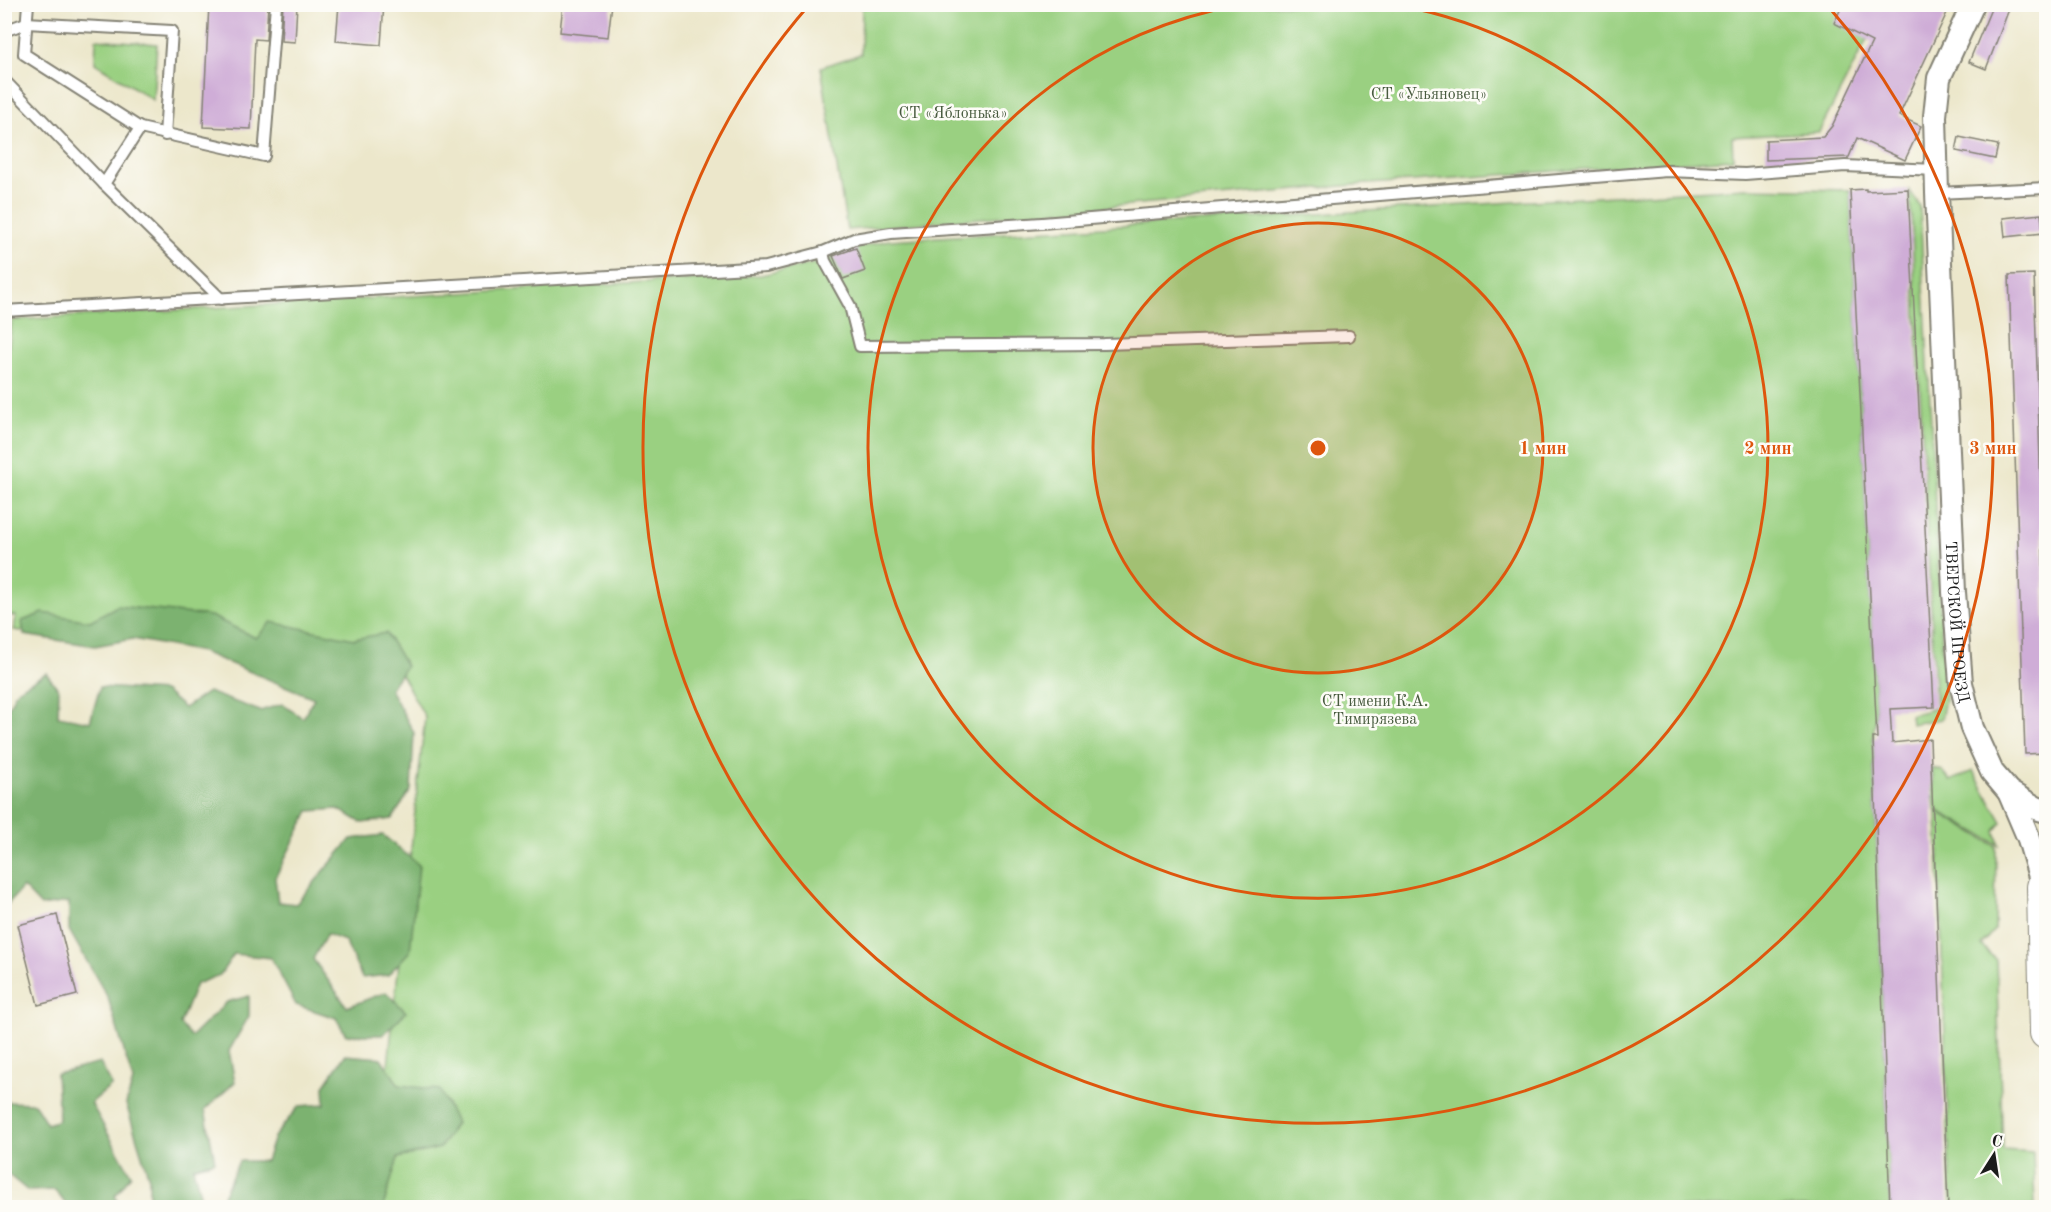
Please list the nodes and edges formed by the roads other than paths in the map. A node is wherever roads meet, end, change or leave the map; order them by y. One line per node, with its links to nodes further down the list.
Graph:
1 (28, 4): 4 (lane)
2 (276, 4): 8 (lane)
3 (1972, 4): 9 (street, ТВЕРСКОЙ ПРОЕЗД)
4 (27, 23): 5 (lane); 7 (lane); 8 (lane)
5 (4, 31)
6 (4, 80): 10 (lane)
7 (140, 128): 8 (lane); 10 (lane)
8 (165, 135)
9 (1936, 170): 12 (street, ТВЕРСКОЙ ПРОЕЗД); 13 (lane)
10 (104, 184): 14 (lane)
11 (2046, 188): 12 (lane)
12 (1937, 193): 17 (street, ТВЕРСКОЙ ПРОЕЗД)
13 (823, 252): 14 (lane); 16 (lane)
14 (221, 299): 15 (lane)
15 (4, 311)
16 (1349, 336)
17 (2009, 792): 18 (street); 19 (street, ТВЕРСКОЙ ПРОЕЗД)
18 (2046, 811)
19 (2045, 882): 20 (street, ТВЕРСКОЙ ПРОЕЗД)
20 (2046, 1033)

